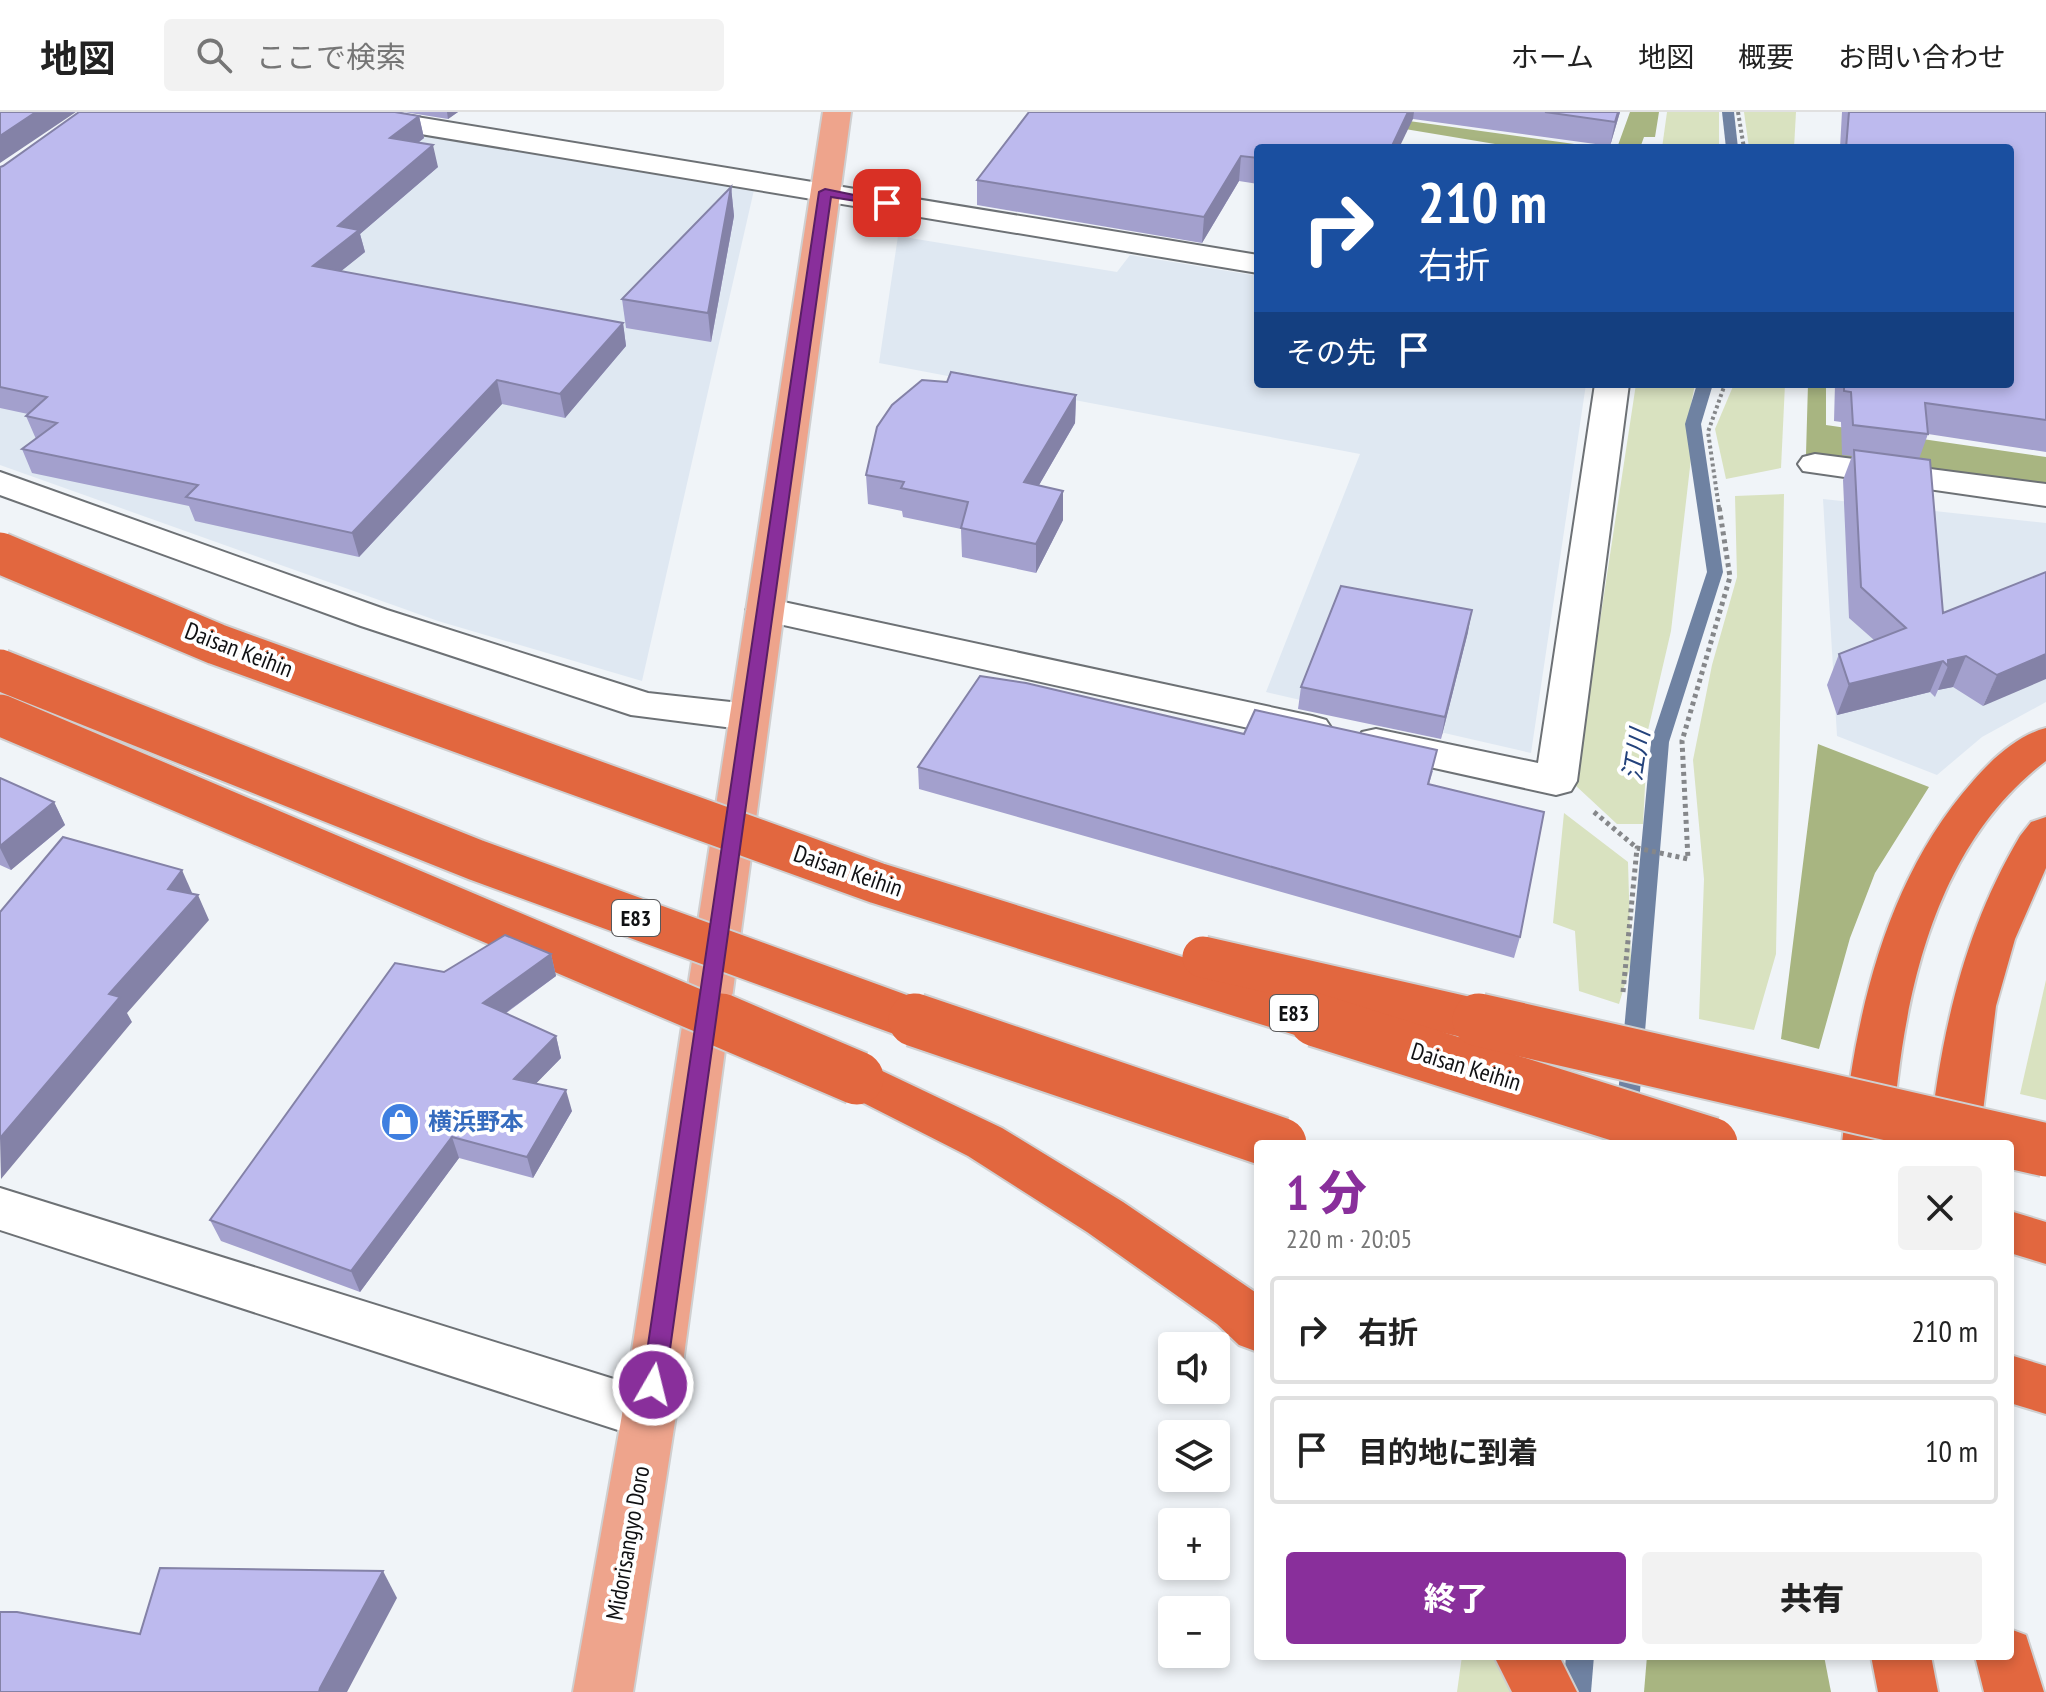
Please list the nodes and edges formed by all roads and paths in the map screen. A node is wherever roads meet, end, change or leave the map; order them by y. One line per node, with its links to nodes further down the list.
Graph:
1 (336, 112): 5 (street)
2 (837, 112): 5 (main road, Midorisangyo Doro)
3 (1738, 112): 4 (path)
4 (1743, 144)
5 (825, 192): 6 (street); 13 (main road, Midorisangyo Doro)
6 (1254, 263)
7 (1611, 388): 13 (street)
8 (1724, 388): 19 (path)
9 (1815, 464): 11 (street)
10 (0, 483): 16 (street)
11 (2046, 495)
12 (0, 553): 20 (highway, Daisan Keihin / E83, bridge)
13 (765, 610): 16 (main road, Midorisangyo Doro)
14 (0, 670): 21 (highway, E83, bridge)
15 (0, 715): 31 (highway, bridge)
16 (749, 717): 34 (main road, Midorisangyo Doro)
17 (2046, 741): 23 (highway)
18 (2043, 836): 24 (highway)
19 (1642, 849)
20 (877, 883): 22 (highway, Daisan Keihin / E83, bridge); 25 (highway, bridge)
21 (1268, 1140)
22 (1698, 1140)
23 (1867, 1140)
24 (1954, 1140)
25 (2002, 1140)
26 (2014, 1143): 27 (highway, bridge)
27 (2046, 1150)
28 (0, 1209): 34 (street)
29 (2014, 1233): 30 (highway)
30 (2046, 1243)
31 (1254, 1325)
32 (2014, 1380): 33 (highway)
33 (2046, 1390)
34 (649, 1415): 38 (main road, Midorisangyo Doro)
35 (1527, 1660): 39 (highway)
36 (1902, 1660): 40 (highway)
37 (2006, 1660): 41 (highway)
38 (603, 1692)
39 (1547, 1692)
40 (1908, 1692)
41 (2014, 1692)

